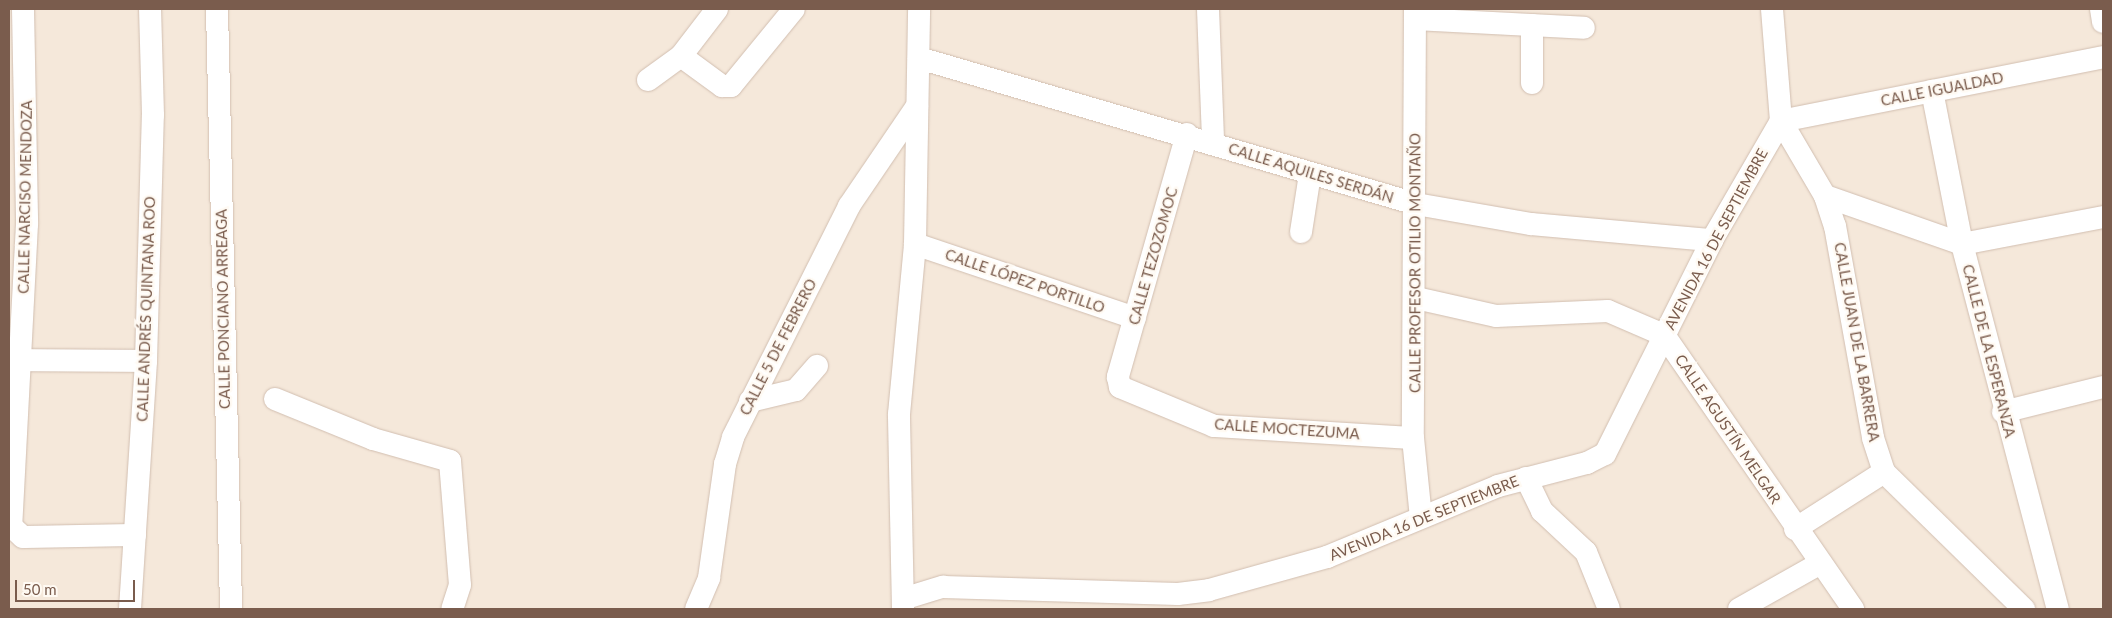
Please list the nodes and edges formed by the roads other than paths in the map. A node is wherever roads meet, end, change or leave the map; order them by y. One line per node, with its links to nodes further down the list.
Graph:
1 (23, 9): 35 (street, CALLE NARCISO MENDOZA)
2 (150, 9): 36 (street, CALLE ANDRÉS QUINTANA ROO)
3 (217, 9): 52 (street, CALLE PONCIANO ARREAGA)
4 (717, 9): 14 (street)
5 (794, 9): 14 (street)
6 (919, 9): 16 (street)
7 (1208, 9): 23 (street)
8 (1774, 9): 21 (street)
9 (2101, 9): 11 (street)
10 (1415, 14): 12 (street); 26 (street, CALLE PROFESOR OTILIO MONTAÑO)
11 (2103, 22)
12 (1532, 26): 13 (street); 18 (street)
13 (1584, 28)
14 (681, 56): 17 (street)
15 (2103, 57): 19 (street, CALLE IGUALDAD)
16 (919, 58): 20 (street); 22 (street, CALLE AQUILES SERDÁN)
17 (648, 80)
18 (1532, 83)
19 (1932, 90): 21 (street, CALLE IGUALDAD); 31 (street, CALLE DE LA ESPERANZA)
20 (917, 106): 30 (street); 41 (street, CALLE 5 DE FEBRERO)
21 (1781, 121): 25 (street, CALLE JUAN DE LA BARRERA); 29 (street, AVENIDA 16 DE SEPTIEMBRE)
22 (1187, 134): 23 (street, CALLE AQUILES SERDÁN); 33 (street, CALLE TEZOZOMOC)
23 (1213, 142): 24 (street, CALLE AQUILES SERDÁN)
24 (1310, 174): 26 (street, CALLE AQUILES SERDÁN); 28 (street)
25 (1824, 196): 31 (street); 44 (street, CALLE JUAN DE LA BARRERA)
26 (1416, 204): 29 (street, CALLE AQUILES SERDÁN); 32 (street, CALLE PROFESOR OTILIO MONTAÑO)
27 (2103, 217): 31 (street)
28 (1301, 232)
29 (1712, 240): 34 (street, AVENIDA 16 DE SEPTIEMBRE)
30 (915, 244): 33 (street, CALLE LÓPEZ PORTILLO); 50 (street)
31 (1962, 244): 42 (street, CALLE DE LA ESPERANZA)
32 (1416, 298): 34 (street); 43 (street, CALLE PROFESOR OTILIO MONTAÑO)
33 (1136, 318): 38 (street, CALLE TEZOZOMOC)
34 (1664, 335): 45 (street, AVENIDA 16 DE SEPTIEMBRE); 47 (street, CALLE AGUSTÍN MELGAR)
35 (13, 360): 36 (street); 48 (street, CALLE NARCISO MENDOZA)
36 (146, 362): 48 (street, CALLE ANDRÉS QUINTANA ROO)
37 (817, 366): 41 (street)
38 (1118, 377): 43 (street, CALLE MOCTEZUMA)
39 (2103, 387): 42 (street)
40 (274, 399): 53 (street)
41 (750, 401): 54 (street, CALLE 5 DE FEBRERO)
42 (2003, 412): 59 (street, CALLE DE LA ESPERANZA)
43 (1413, 438): 46 (street, CALLE PROFESOR OTILIO MONTAÑO)
44 (1884, 472): 47 (street); 58 (street)
45 (1526, 478): 46 (street, AVENIDA 16 DE SEPTIEMBRE); 55 (street)
46 (1421, 518): 50 (street, AVENIDA 16 DE SEPTIEMBRE)
47 (1795, 529): 49 (street, CALLE AGUSTÍN MELGAR)
48 (136, 535): 51 (street, CALLE ANDRÉS QUINTANA ROO)
49 (1819, 564): 56 (street); 57 (street, CALLE AGUSTÍN MELGAR)
50 (905, 604)
51 (130, 609)
52 (231, 609)
53 (452, 609)
54 (696, 609)
55 (1609, 609)
56 (1740, 609)
57 (1853, 609)
58 (2024, 609)
59 (2058, 609)

